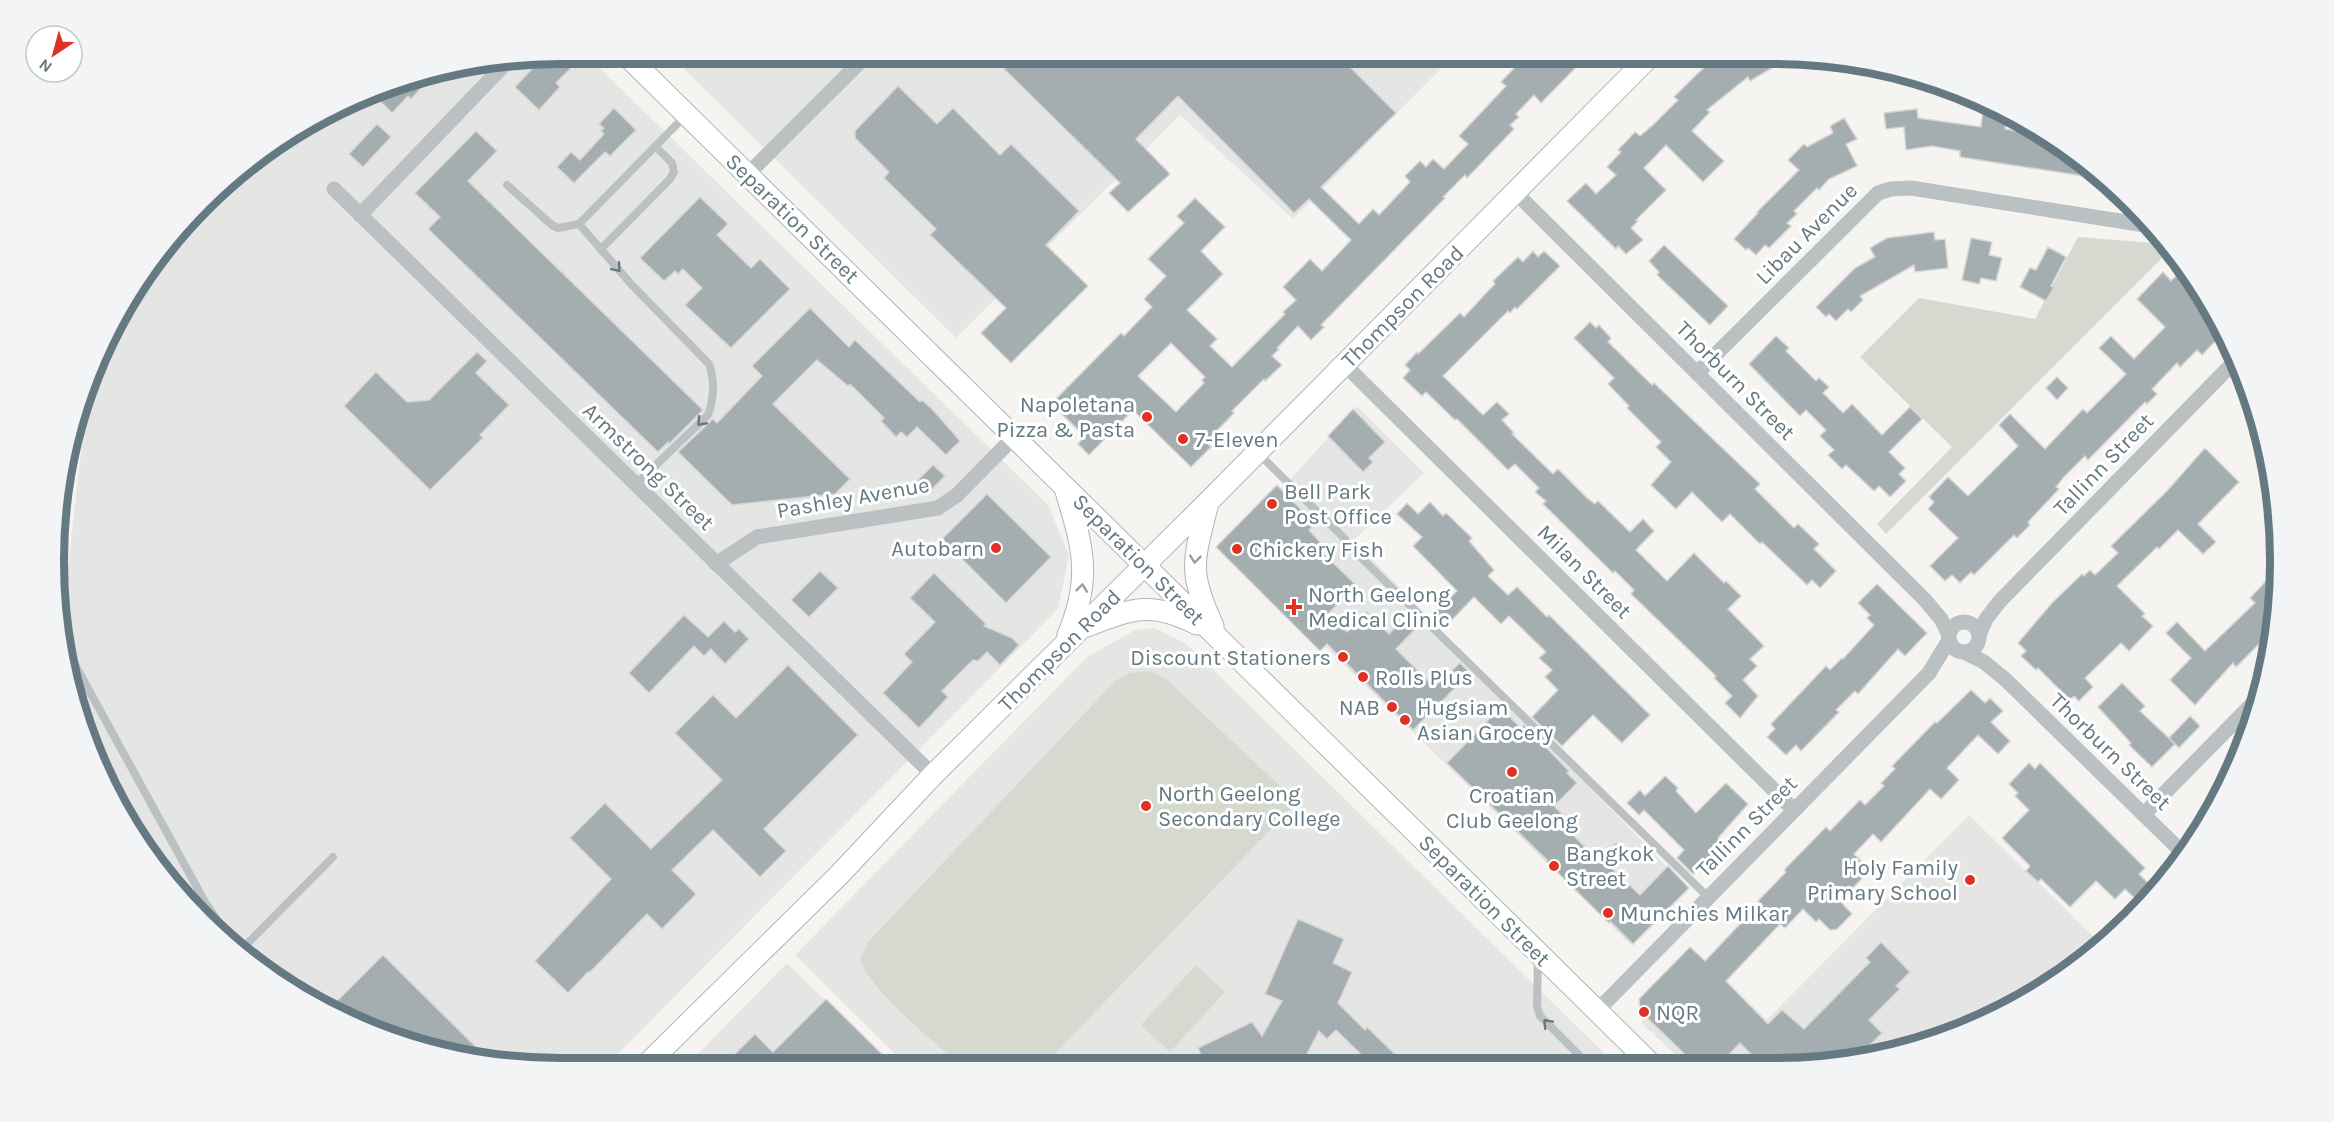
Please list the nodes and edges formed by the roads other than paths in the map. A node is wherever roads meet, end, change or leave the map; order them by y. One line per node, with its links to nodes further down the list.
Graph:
1 (636, 64): 5 (main road, Separation Street)
2 (858, 64): 7 (street)
3 (1642, 64): 10 (main road, Thompson Road)
4 (501, 69): 11 (street)
5 (687, 114): 6 (lane); 7 (main road, Separation Street)
6 (655, 146): 12 (lane); 14 (lane)
7 (748, 174): 18 (main road, Separation Street)
8 (507, 185): 12 (lane)
9 (334, 189): 11 (street, Armstrong Street)
10 (1515, 192): 15 (main road, Thompson Road); 17 (street, Thorburn Street)
11 (360, 215): 20 (street, Armstrong Street)
12 (579, 224): 14 (lane)
13 (2137, 224): 17 (street, Libau Avenue)
14 (601, 249): 20 (lane, one-way to 20)
15 (1344, 364): 19 (main road, Thompson Road); 38 (street, Milan Street)
16 (2230, 366): 26 (street, Tallinn Street)
17 (1697, 373): 25 (street, Thorburn Street)
18 (1015, 436): 21 (main road, Separation Street); 23 (street, Pashley Avenue)
19 (1257, 452): 22 (main road, Thompson Road); 42 (lane)
20 (635, 484): 23 (street, Armstrong Street)
21 (1064, 484): 24 (main road, Separation Street); 28 (main road, one-way to 21)
22 (1208, 502): 24 (main road, Thompson Road); 29 (main road, one-way to 29)
23 (716, 564): 37 (street, Armstrong Street)
24 (1145, 564): 28 (main road, Thompson Road); 29 (main road, Separation Street)
25 (1925, 600): 27 (street, Thorburn Street); 31 (street, Thorburn Street)
26 (2000, 601): 27 (street, Tallinn Street); 30 (street, Tallinn Street)
27 (1963, 622): 30 (street); 31 (street)
28 (1072, 636): 29 (main road); 37 (main road, Thompson Road)
29 (1218, 637): 45 (main road, Separation Street)
30 (1979, 637): 32 (street); 35 (street, Thorburn Street)
31 (1949, 638): 32 (street); 34 (street, Tallinn Street)
32 (1964, 652): 34 (street, Tallinn Street); 35 (street, Thorburn Street)
33 (76, 666): 43 (lane)
34 (1929, 673): 38 (street, Tallinn Street)
35 (2006, 680): 39 (street, Thorburn Street)
36 (2247, 710): 39 (street)
37 (933, 775): 47 (main road, Thompson Road)
38 (1794, 810): 42 (street, Tallinn Street)
39 (2144, 814): 40 (street, Thorburn Street)
40 (2178, 848)
41 (333, 857): 44 (lane)
42 (1708, 897): 46 (street, Tallinn Street)
43 (215, 916)
44 (246, 944)
45 (1538, 953): 46 (main road, Separation Street); 48 (lane, one-way to 45)
46 (1597, 1011): 49 (main road, Separation Street)
47 (653, 1058)
48 (1582, 1058)
49 (1645, 1058)

